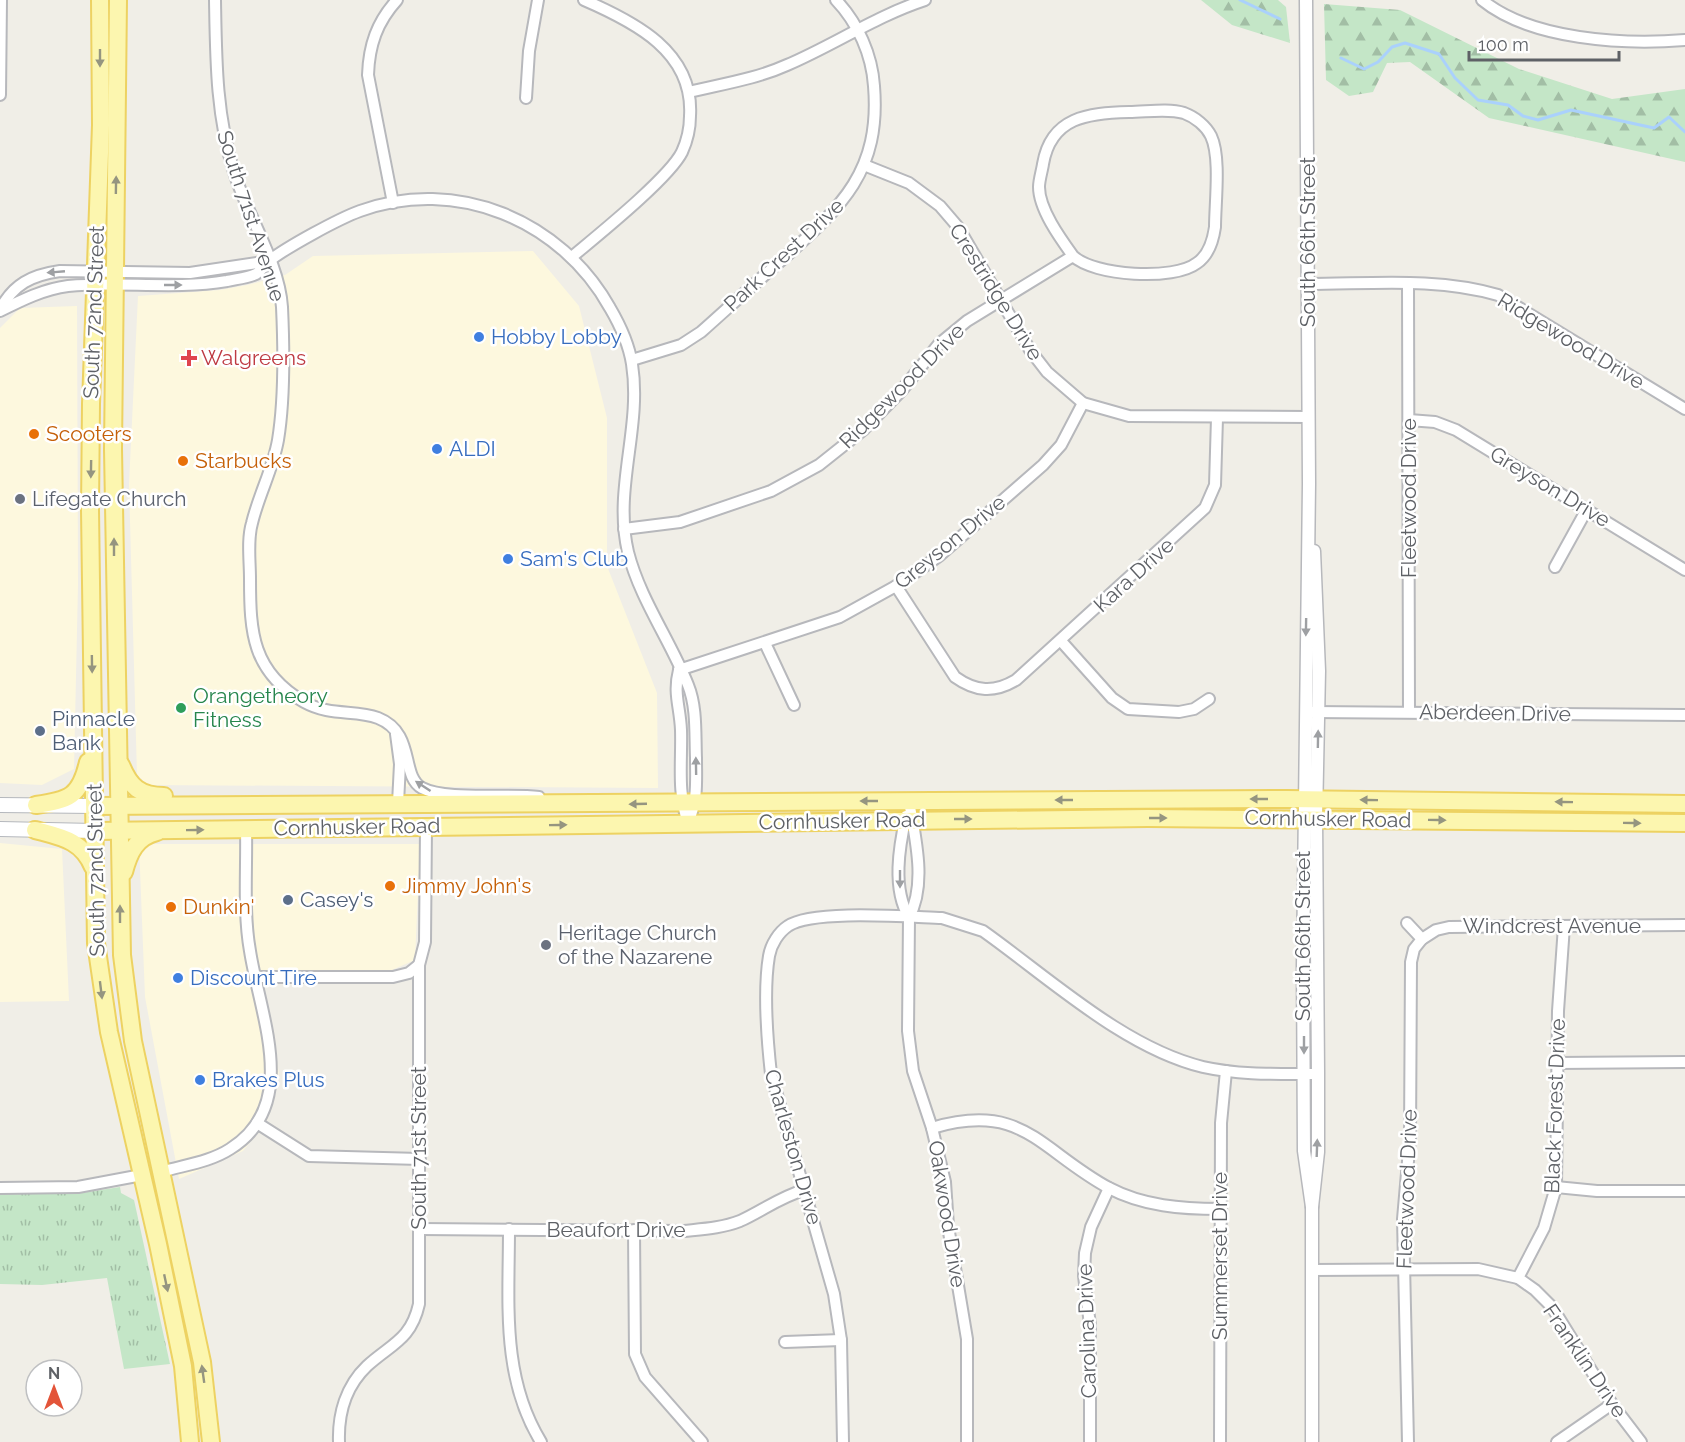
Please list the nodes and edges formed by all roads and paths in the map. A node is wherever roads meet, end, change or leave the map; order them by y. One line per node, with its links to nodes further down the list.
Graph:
1 (1, 0): 12 (street)
2 (100, 0): 23 (main road, South 72nd Street, one-way to 23)
3 (118, 0): 24 (main road, South 72nd Street, one-way to 3)
4 (215, 0): 22 (street, South 71st Avenue)
5 (396, 0): 19 (street)
6 (538, 0): 17 (street)
7 (584, 0): 15 (street)
8 (836, 0): 13 (street, Park Crest Drive)
9 (925, 0): 13 (street)
10 (1306, 0): 25 (street, South 66th Street)
11 (1482, 0): 14 (street)
12 (1, 24): 16 (street)
13 (857, 30): 15 (street); 18 (street, Park Crest Drive)
14 (1685, 40)
15 (689, 92): 20 (street)
16 (0, 95)
17 (526, 98)
18 (864, 165): 27 (street, Crestridge Drive); 29 (street, Park Crest Drive)
19 (393, 203): 20 (street); 22 (street)
20 (573, 256): 29 (street)
21 (1073, 256): 21 (street); 27 (street, Ridgewood Drive)
22 (270, 261): 24 (street); 50 (street, South 71st Avenue)
23 (95, 278): 24 (street); 28 (street); 28 (street, one-way to 28); 51 (main road, South 72nd Street, one-way to 51)
24 (115, 278): 52 (main road, South 72nd Street, one-way to 24)
25 (1308, 284): 26 (street, Ridgewood Drive); 32 (street, South 66th Street)
26 (1408, 284): 31 (street, Ridgewood Drive); 34 (street, Fleetwood Drive)
27 (1001, 299): 30 (street, Crestridge Drive); 37 (street, Ridgewood Drive)
28 (0, 310)
29 (632, 360): 37 (street)
30 (1083, 403): 33 (street, Crestridge Drive); 40 (street, Greyson Drive)
31 (1685, 409)
32 (1309, 417): 33 (street, Crestridge Drive); 35 (street, South 66th Street)
33 (1217, 418): 41 (street, Kara Drive)
34 (1409, 420): 36 (street, Greyson Drive); 48 (street, Fleetwood Drive)
35 (1309, 484): 46 (street, South 66th Street, one-way to 46); 47 (street, South 66th Street)
36 (1587, 509): 38 (street); 39 (street, Greyson Drive)
37 (624, 529): 43 (street)
38 (1555, 567)
39 (1685, 570)
40 (896, 586): 41 (street, Kara Drive); 42 (street, Greyson Drive)
41 (1060, 641): 44 (street)
42 (765, 643): 43 (street, Greyson Drive); 45 (street)
43 (679, 670): 55 (street); 55 (street, one-way to 43)
44 (1209, 699)
45 (794, 705)
46 (1306, 712): 47 (street, Aberdeen Drive); 53 (street, South 66th Street)
47 (1319, 712): 48 (street, Aberdeen Drive); 53 (street, South 66th Street, one-way to 47)
48 (1408, 712): 49 (street, Aberdeen Drive)
49 (1685, 715)
50 (396, 734): 56 (street); 57 (street, South 71st Avenue, one-way to 50)
51 (93, 735): 60 (main road); 61 (main road, South 72nd Street)
52 (118, 755): 56 (main road); 62 (main road, South 72nd Street)
53 (1311, 799): 54 (main road, Cornhusker Road, one-way to 54); 58 (main road, Cornhusker Road, one-way to 53); 63 (street, South 66th Street)
54 (909, 801): 55 (main road, Cornhusker Road, one-way to 55); 64 (street, Oakwood Drive)
55 (688, 802): 57 (main road, Cornhusker Road, one-way to 57); 65 (street)
56 (398, 803): 57 (main road, Cornhusker Road); 62 (main road, Cornhusker Road)
57 (598, 804): 67 (main road)
58 (1685, 804)
59 (0, 805): 60 (main road, Cornhusker Road)
60 (36, 806): 61 (main road, Cornhusker Road)
61 (95, 806): 62 (main road, Cornhusker Road); 72 (main road, South 72nd Street)
62 (119, 806): 73 (main road, South 72nd Street)
63 (1309, 819): 64 (main road, Cornhusker Road, one-way to 63); 66 (main road, Cornhusker Road, one-way to 66); 87 (street, South 66th Street, one-way to 87); 88 (street, South 66th Street)
64 (909, 820): 65 (main road, Cornhusker Road); 76 (street, Oakwood Drive); 76 (street, Oakwood Drive, one-way to 76)
65 (687, 823): 67 (main road, Cornhusker Road, one-way to 65)
66 (1685, 824)
67 (426, 826): 68 (main road, Cornhusker Road); 81 (street, South 71st Street)
68 (246, 828): 71 (main road, Cornhusker Road, one-way to 68); 82 (street)
69 (0, 829): 70 (main road, Cornhusker Road)
70 (35, 830): 72 (main road, Cornhusker Road); 74 (main road)
71 (168, 830): 73 (main road, Cornhusker Road); 75 (main road)
72 (95, 831): 73 (main road, Cornhusker Road); 74 (main road, South 72nd Street)
73 (120, 831): 75 (main road, South 72nd Street)
74 (95, 871): 83 (main road, South 72nd Street, one-way to 83)
75 (120, 887): 92 (main road, South 72nd Street, one-way to 75)
76 (909, 917): 86 (street, Charleston Drive); 90 (street, Oakwood Drive); 97 (street, Charleston Drive)
77 (1407, 923): 80 (street)
78 (1685, 925): 79 (street, Windcrest Avenue)
79 (1564, 926): 80 (street, Windcrest Avenue); 85 (street, Black Forest Drive)
80 (1422, 939): 104 (street, Fleetwood Drive)
81 (419, 965): 82 (street); 91 (street, South 71st Street)
82 (255, 977): 89 (street)
83 (108, 1032): 92 (main road); 93 (main road, South 72nd Street)
84 (1685, 1062): 85 (street)
85 (1556, 1063): 94 (street, Black Forest Drive)
86 (1226, 1071): 87 (street, Charleston Drive); 100 (street, Summerset Drive)
87 (1304, 1074): 88 (street, Charleston Drive); 99 (street, South 66th Street)
88 (1318, 1074): 99 (street, South 66th Street, one-way to 88)
89 (257, 1123): 91 (street); 92 (street)
90 (932, 1128): 96 (street); 117 (street, Oakwood Drive)
91 (420, 1159): 101 (street, South 71st Street)
92 (161, 1172): 107 (main road, South 72nd Street)
93 (142, 1175): 95 (street); 107 (main road); 111 (main road, South 72nd Street, one-way to 111)
94 (1556, 1187): 98 (street); 106 (street, Black Forest Drive)
95 (0, 1188)
96 (1109, 1188): 100 (street); 118 (street, Carolina Drive)
97 (804, 1190): 103 (street, Beaufort Drive); 108 (street, Charleston Drive)
98 (1685, 1191)
99 (1312, 1207): 105 (street, South 66th Street)
100 (1220, 1209): 119 (street, Summerset Drive)
101 (420, 1229): 102 (street, Beaufort Drive); 113 (street, South 71st Street)
102 (509, 1229): 103 (street, Beaufort Drive); 114 (street)
103 (634, 1230): 115 (street)
104 (1403, 1269): 105 (street, Franklin Drive); 106 (street, Franklin Drive); 121 (street, Fleetwood Drive)
105 (1312, 1270): 120 (street, South 66th Street)
106 (1518, 1278): 110 (street, Franklin Drive)
107 (188, 1297): 112 (main road, South 72nd Street, one-way to 107)
108 (841, 1340): 109 (street); 116 (street, Charleston Drive)
109 (785, 1342)
110 (1612, 1404): 122 (street); 123 (street, Franklin Drive)
111 (190, 1442)
112 (211, 1442)
113 (339, 1442)
114 (541, 1442)
115 (702, 1442)
116 (843, 1442)
117 (967, 1442)
118 (1090, 1442)
119 (1220, 1442)
120 (1312, 1442)
121 (1407, 1442)
122 (1557, 1442)
123 (1641, 1442)

